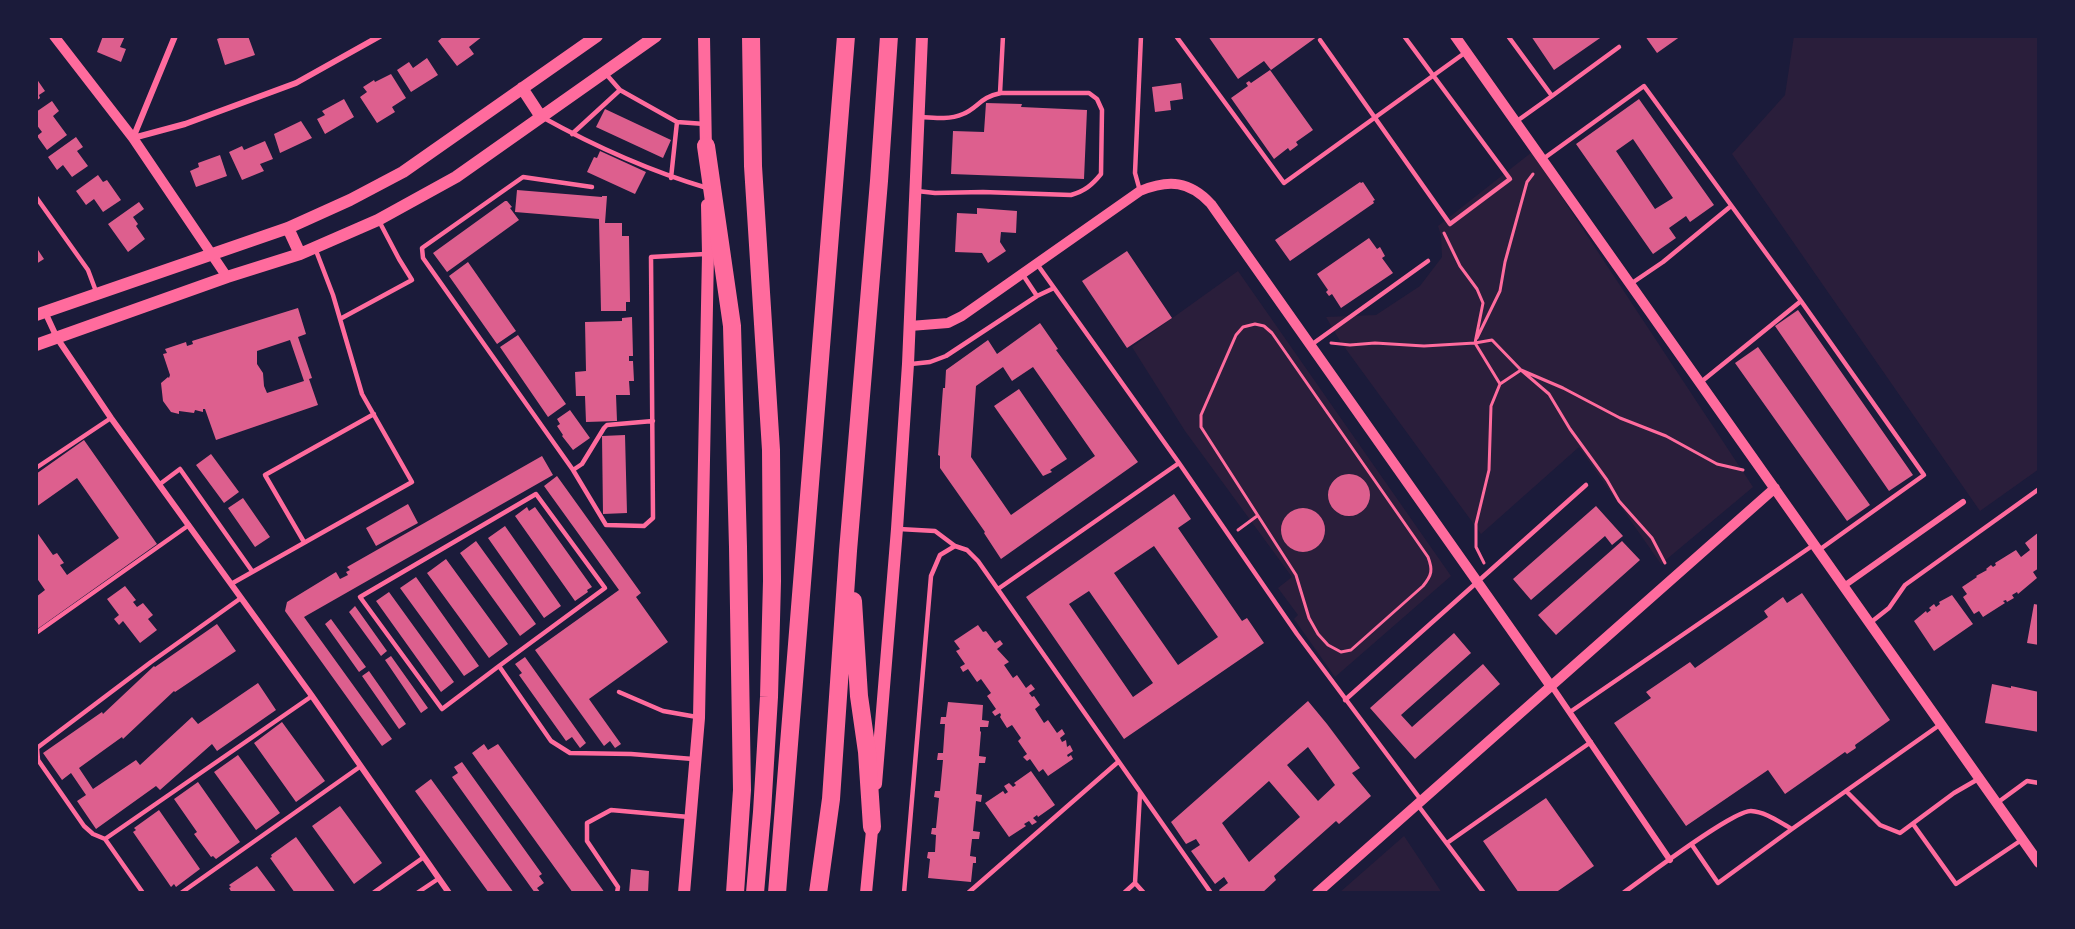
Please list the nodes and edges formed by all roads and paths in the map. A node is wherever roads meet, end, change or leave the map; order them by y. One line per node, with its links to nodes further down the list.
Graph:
1 (175, 36): 33 (street)
2 (380, 36): 33 (street)
3 (597, 36): 22 (main road)
4 (656, 36): 20 (main road)
5 (704, 36): 31 (main road)
6 (751, 36): 141 (highway)
7 (846, 36): 142 (highway)
8 (889, 36): 91 (highway)
9 (922, 36): 27 (main road)
10 (1003, 36): 24 (lane)
11 (1141, 36): 41 (lane)
12 (1176, 36): 28 (lane)
13 (1404, 36): 21 (lane)
14 (1455, 36): 19 (street)
15 (1508, 36): 25 (lane)
16 (56, 37): 33 (street)
17 (1320, 40): 28 (lane)
18 (1619, 47): 25 (lane)
19 (1466, 52): 21 (lane); 29 (street)
20 (604, 72): 23 (lane); 26 (main road)
21 (1434, 76): 28 (lane); 45 (lane)
22 (522, 88): 26 (main road); 46 (main road)
23 (620, 90): 30 (lane); 32 (lane)
24 (1000, 93): 27 (lane); 40 (lane)
25 (1552, 96): 29 (lane)
26 (541, 117): 32 (lane); 44 (main road)
27 (919, 117): 40 (main road)
28 (1375, 118): 45 (lane)
29 (1516, 121): 35 (street)
30 (677, 122): 31 (lane); 37 (lane)
31 (705, 124): 34 (main road)
32 (572, 134): 37 (lane)
33 (133, 138): 48 (street)
34 (706, 146): 39 (main road); 140 (highway)
35 (1543, 159): 43 (lane); 55 (street)
36 (1533, 174): 65 (path)
37 (671, 178): 39 (lane)
38 (592, 187): 77 (lane)
39 (707, 188): 50 (main road)
40 (916, 190): 62 (main road)
41 (1140, 191): 52 (street); 67 (street)
42 (36, 197): 57 (lane)
43 (1731, 206): 55 (lane); 59 (lane)
44 (378, 220): 47 (main road); 61 (lane)
45 (1450, 224): 65 (path)
46 (288, 228): 48 (main road); 49 (main road)
47 (315, 248): 49 (main road); 61 (lane)
48 (211, 254): 54 (street); 57 (main road)
49 (300, 254): 54 (main road)
50 (708, 254): 74 (lane); 108 (main road)
51 (1428, 261): 63 (lane)
52 (1037, 264): 53 (street); 56 (lane)
53 (1023, 274): 58 (lane); 62 (street)
54 (226, 277): 64 (main road)
55 (1630, 284): 70 (street)
56 (1054, 288): 58 (lane); 75 (lane)
57 (97, 294): 60 (main road)
58 (1037, 296): 68 (lane)
59 (1801, 302): 70 (lane); 90 (lane)
60 (40, 313): 64 (street)
61 (340, 319): 72 (lane)
62 (910, 326): 68 (main road)
63 (1322, 337): 65 (path); 67 (lane)
64 (57, 338): 66 (main road); 73 (street)
65 (1475, 343): 69 (path); 71 (path)
66 (36, 345)
67 (1311, 345): 95 (street)
68 (908, 364): 86 (main road)
69 (1521, 370): 71 (path); 78 (path); 92 (path)
70 (1701, 382): 81 (street)
71 (1500, 384): 94 (path)
72 (374, 414): 88 (lane); 88 (lane)
73 (111, 418): 76 (lane); 79 (street)
74 (653, 421): 77 (lane); 77 (lane)
75 (1179, 463): 87 (lane); 98 (lane)
76 (36, 468)
77 (573, 470)
78 (1743, 470)
79 (160, 484): 85 (street); 93 (lane)
80 (1586, 485): 94 (lane)
81 (1775, 488): 90 (street); 103 (street)
82 (2039, 489): 100 (lane)
83 (1963, 502): 97 (street)
84 (1257, 516): 84 (path); 87 (path)
85 (189, 525): 96 (street); 101 (lane)
86 (897, 529): 89 (lane); 122 (main road)
87 (1229, 536): 106 (lane)
88 (304, 542): 93 (lane)
89 (955, 546): 98 (lane); 145 (lane)
90 (1817, 547): 97 (street); 107 (lane)
91 (848, 551): 122 (highway); 143 (highway)
92 (1665, 563)
93 (252, 571): 96 (lane)
94 (1489, 572): 95 (lane)
95 (1479, 582): 103 (street); 106 (lane)
96 (231, 584): 99 (street)
97 (1844, 586): 100 (street)
98 (998, 589): 112 (lane)
99 (241, 598): 105 (street); 124 (lane)
100 (1870, 623): 109 (street)
101 (36, 633)
102 (499, 666): 102 (lane); 111 (lane)
103 (1550, 685): 107 (street); 118 (street)
104 (619, 692): 108 (lane)
105 (312, 696): 113 (street); 124 (lane)
106 (1345, 700): 118 (lane)
107 (1570, 712): 110 (street)
108 (699, 718): 111 (main road)
109 (1941, 724): 114 (street); 116 (lane)
110 (1591, 742): 126 (lane); 129 (street)
111 (696, 759): 120 (main road)
112 (1118, 762): 117 (lane); 146 (lane)
113 (361, 766): 128 (street); 134 (lane)
114 (1980, 778): 119 (street); 121 (lane)
115 (2039, 783): 119 (lane)
116 (1846, 791): 121 (lane); 123 (lane)
117 (1140, 793): 132 (lane); 149 (lane)
118 (1418, 801): 126 (lane); 150 (street)
119 (1997, 803): 125 (street)
120 (691, 817): 138 (lane); 139 (main road)
121 (1913, 824): 125 (lane)
122 (872, 827): 144 (main road)
123 (1792, 830): 127 (lane); 127 (lane)
124 (105, 839): 133 (lane)
125 (2022, 839): 130 (street)
126 (1447, 843): 151 (lane)
127 (1692, 845): 129 (lane)
128 (424, 857): 131 (street); 135 (lane)
129 (1670, 860): 152 (lane)
130 (2039, 862)
131 (438, 879): 136 (lane); 137 (street)
132 (1135, 883): 147 (lane); 148 (lane)
133 (143, 893)
134 (181, 893)
135 (373, 893)
136 (417, 893)
137 (449, 893)
138 (617, 893)
139 (684, 893)
140 (735, 893)
141 (755, 893)
142 (777, 893)
143 (818, 893)
144 (866, 893)
145 (904, 893)
146 (968, 893)
147 (1124, 893)
148 (1144, 893)
149 (1211, 893)
150 (1317, 893)
151 (1484, 893)
152 (1623, 893)

